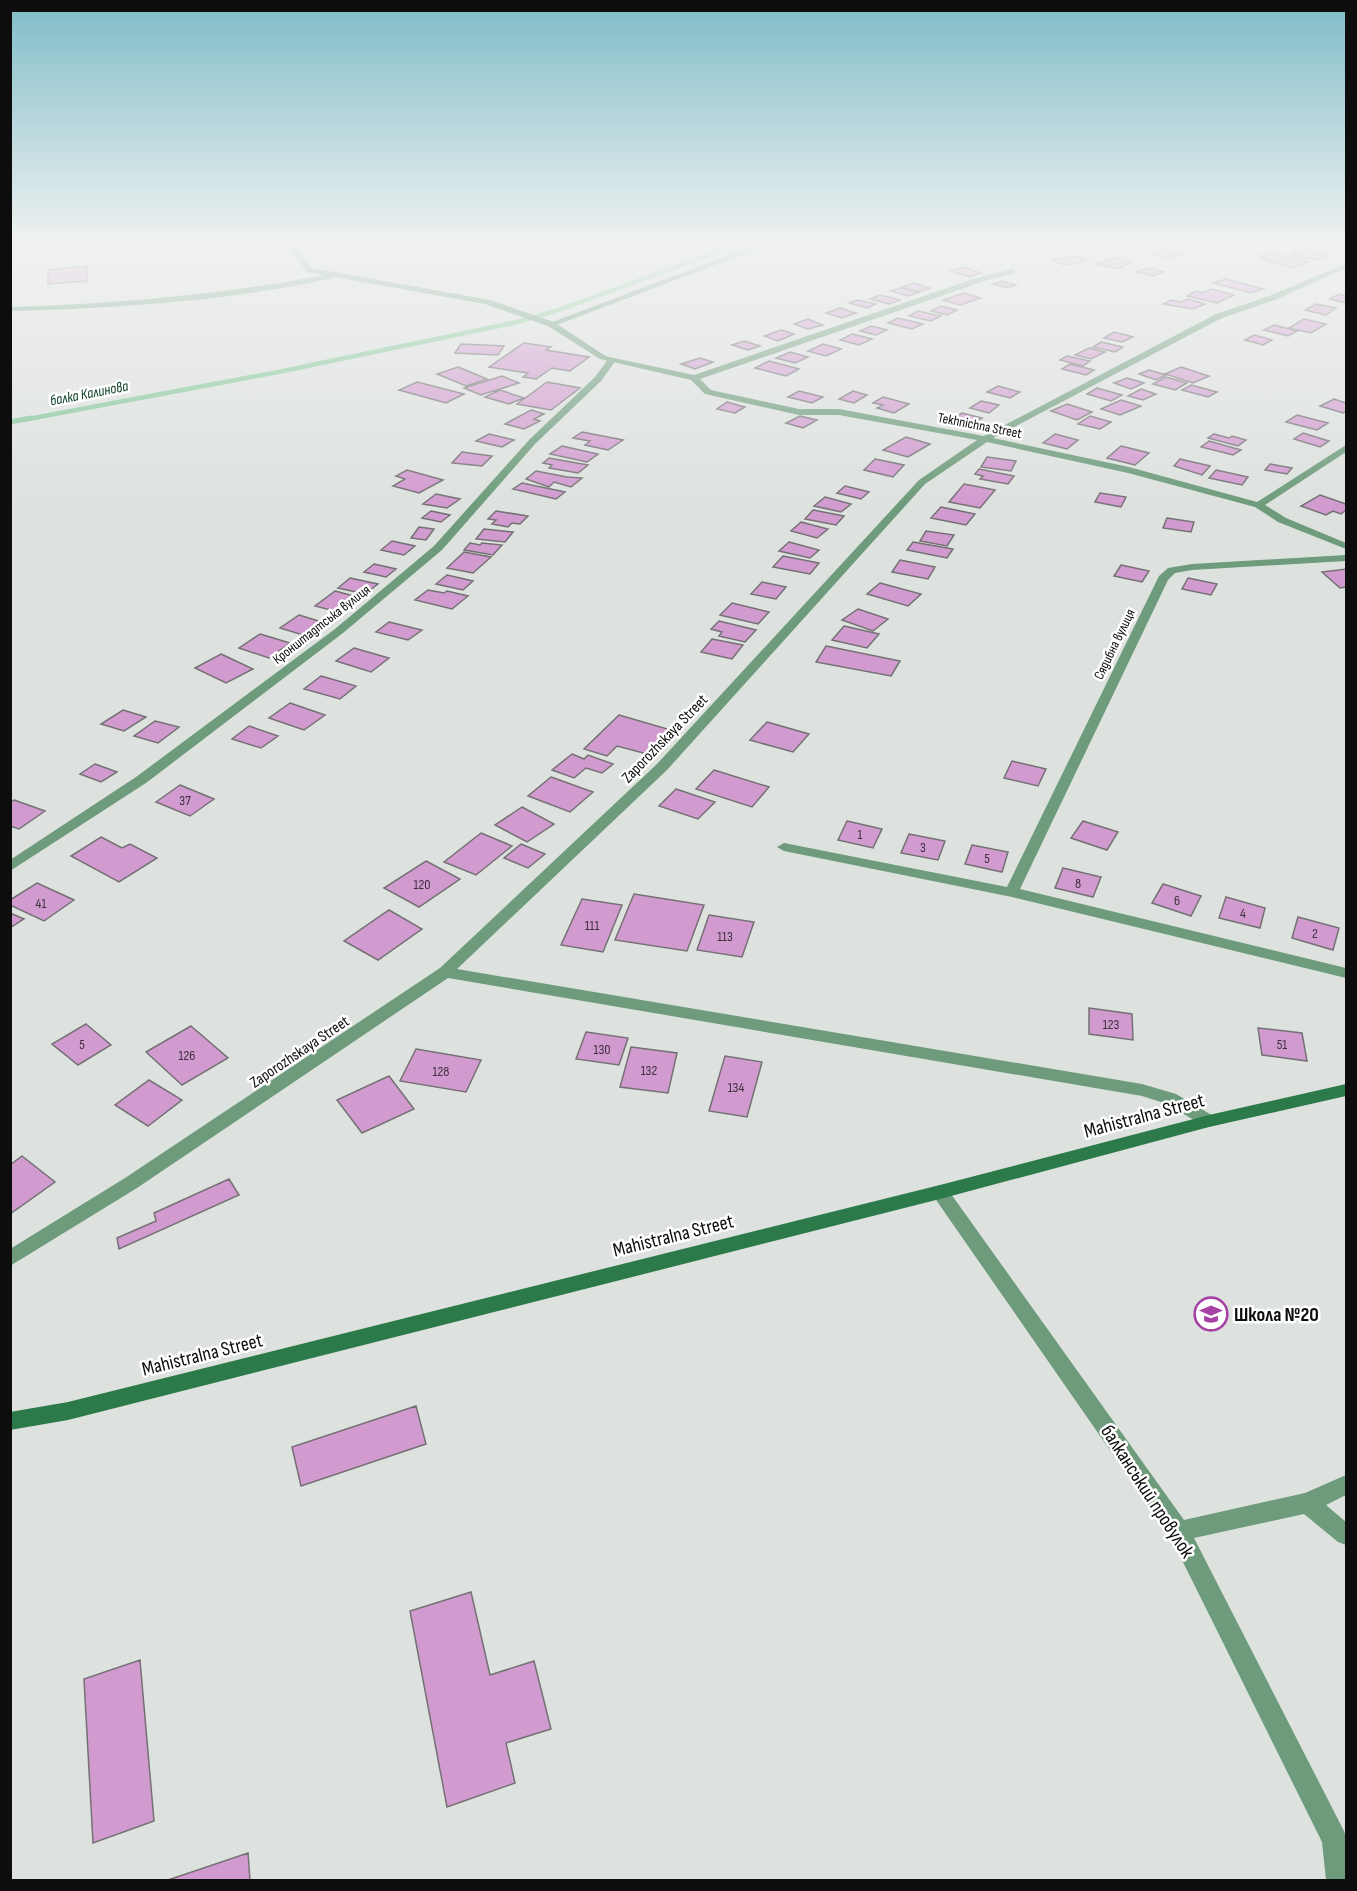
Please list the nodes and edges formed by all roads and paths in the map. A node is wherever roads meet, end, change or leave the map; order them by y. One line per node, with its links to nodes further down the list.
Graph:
1 (558, 328): 4 (street)
2 (837, 328): 5 (street)
3 (1196, 328): 6 (street, Zaporozhskaya Street)
4 (608, 359): 5 (street, Tekhnichna Street); 12 (street, Кронштадтська вулиця)
5 (694, 378): 6 (street, Tekhnichna Street)
6 (985, 439): 8 (street, Tekhnichna Street); 14 (street, Zaporozhskaya Street)
7 (1347, 448): 8 (street)
8 (1258, 505): 9 (street, Tekhnichna Street)
9 (1347, 546)
10 (1347, 558): 13 (street, Сядибна вулиця)
11 (784, 847): 13 (street)
12 (10, 867)
13 (1012, 892): 15 (street)
14 (445, 972): 17 (street); 19 (street, Zaporozhskaya Street)
15 (1347, 973)
16 (1347, 1090): 17 (main road, Mahistralna Street)
17 (1209, 1121): 18 (main road, Mahistralna Street)
18 (940, 1192): 20 (main road, Mahistralna Street); 23 (street, балканський провулок)
19 (10, 1259)
20 (10, 1421)
21 (1347, 1485): 22 (street)
22 (1307, 1503): 23 (street); 24 (street)
23 (1179, 1531): 25 (street, балканський провулок)
24 (1347, 1535)
25 (1339, 1881)

